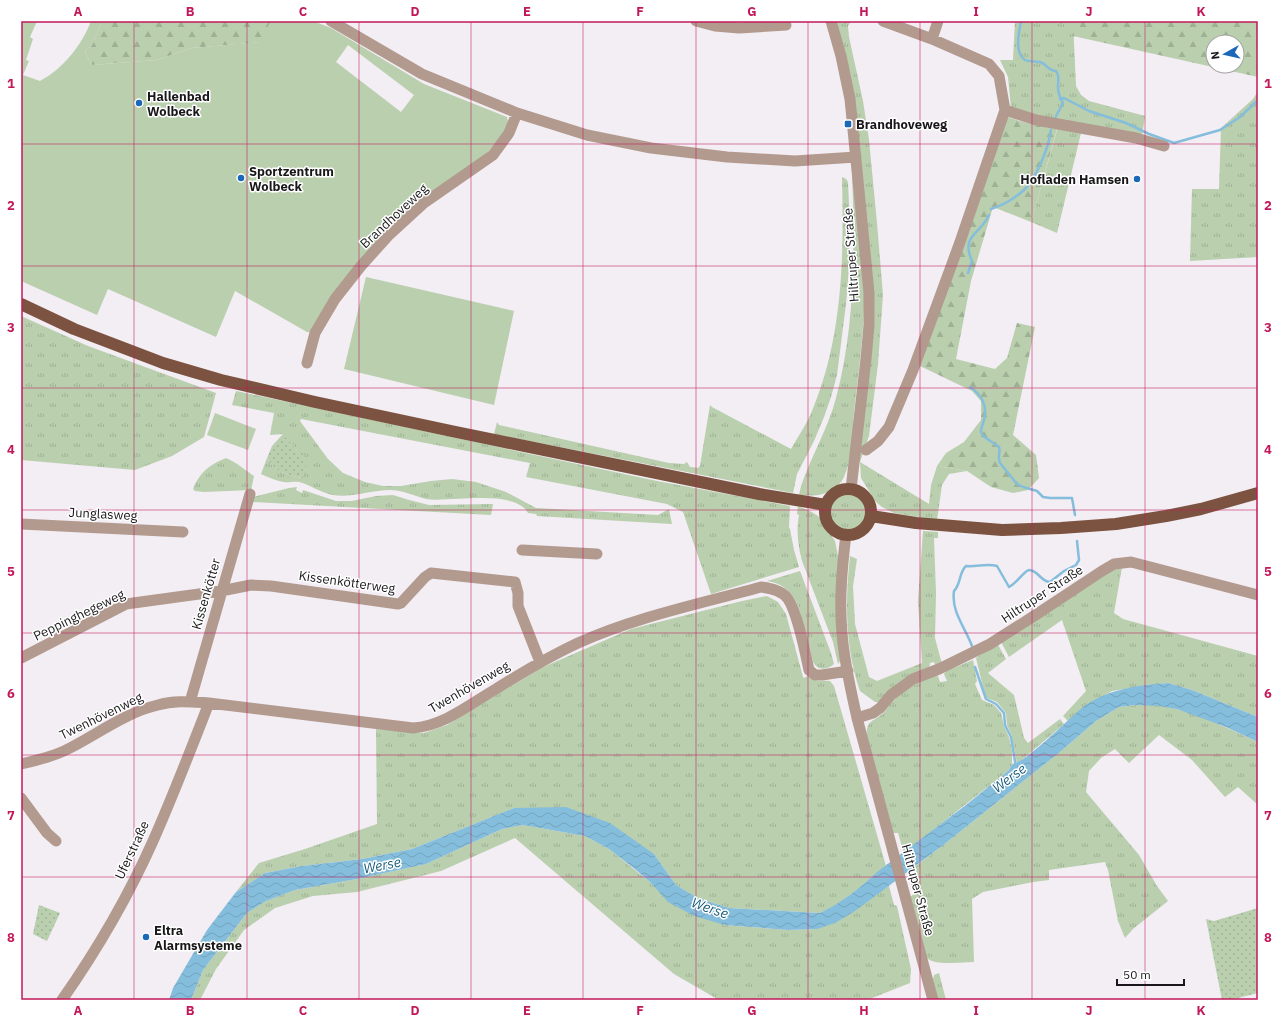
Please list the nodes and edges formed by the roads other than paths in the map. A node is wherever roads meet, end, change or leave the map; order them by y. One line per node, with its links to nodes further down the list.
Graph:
1 (332, 21): 9 (street)
2 (696, 21): 6 (street)
3 (831, 21): 11 (street, Hiltruper Straße)
4 (883, 21): 7 (street)
5 (938, 21): 7 (street)
6 (786, 25)
7 (932, 39): 8 (street)
8 (1005, 110): 10 (street); 14 (street)
9 (517, 113): 11 (street); 13 (street, Brandhoveweg)
10 (1164, 146)
11 (856, 157): 15 (street, Hiltruper Straße)
12 (21, 304): 18 (main road)
13 (307, 363)
14 (866, 450)
15 (851, 489): 18 (main road); 19 (main road)
16 (1258, 493): 19 (main road)
17 (250, 494): 25 (street, Kissenkötter)
18 (826, 505): 22 (main road)
19 (871, 516): 22 (main road)
20 (21, 524): 21 (street, Junglasweg)
21 (183, 532)
22 (846, 534): 29 (street, Hiltruper Straße)
23 (522, 550): 24 (street)
24 (596, 554)
25 (222, 591): 27 (street, Peppinghegeweg); 28 (street, Kissenkötterweg); 30 (street, Kissenkötter)
26 (1258, 595): 32 (street, Hiltruper Straße)
27 (21, 658)
28 (540, 662): 29 (street, Twenhövenweg); 31 (street, Twenhövenweg)
29 (848, 671): 32 (street, Hiltruper Straße)
30 (190, 702): 31 (street, Twenhövenweg); 33 (street, Twenhövenweg)
31 (210, 703): 36 (street, Uferstraße)
32 (857, 718): 37 (street, Hiltruper Straße)
33 (21, 764)
34 (21, 798): 35 (street)
35 (56, 841)
36 (62, 1000)
37 (933, 1000)

